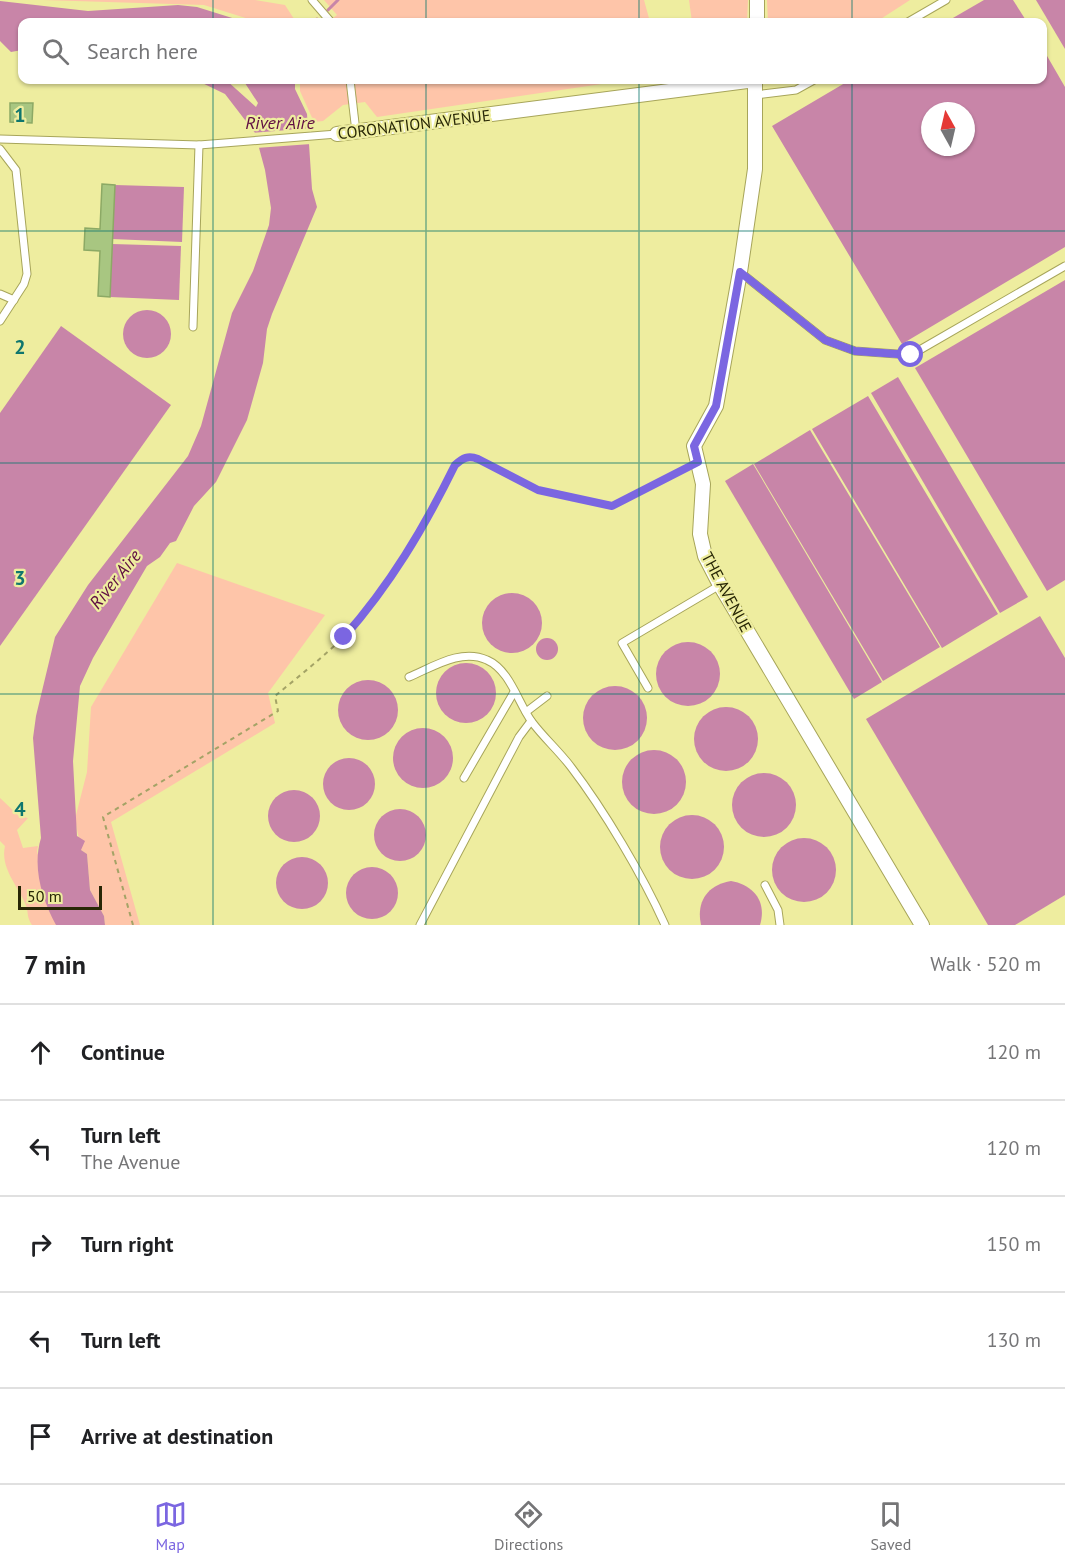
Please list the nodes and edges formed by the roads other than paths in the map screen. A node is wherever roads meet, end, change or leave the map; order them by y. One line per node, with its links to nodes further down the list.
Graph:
1 (312, 0): 4 (lane)
2 (757, 0): 5 (street)
3 (946, 0): 6 (lane)
4 (328, 18)
5 (757, 18)
6 (915, 18)
7 (350, 84): 12 (lane)
8 (724, 84): 12 (street, CORONATION AVENUE)
9 (755, 84): 11 (street, THE AVENUE)
10 (806, 84): 11 (lane)
11 (755, 95): 18 (street, THE AVENUE)
12 (356, 132): 13 (street, CORONATION AVENUE)
13 (337, 134): 15 (lane, CORONATION AVENUE)
14 (0, 139): 15 (lane, CORONATION AVENUE)
15 (199, 145): 22 (lane)
16 (0, 149): 20 (lane)
17 (1065, 266): 18 (lane)
18 (740, 272): 23 (street, THE AVENUE)
19 (0, 294): 20 (lane)
20 (14, 300): 21 (lane)
21 (0, 321)
22 (193, 327)
23 (720, 585): 25 (lane); 35 (street, THE AVENUE)
24 (409, 677): 26 (lane)
25 (648, 688)
26 (514, 692): 28 (lane); 30 (lane)
27 (547, 696): 28 (lane)
28 (526, 712): 29 (lane)
29 (531, 721): 32 (lane); 33 (lane)
30 (464, 778)
31 (765, 885): 34 (lane)
32 (420, 925)
33 (665, 925)
34 (780, 925)
35 (922, 925)

